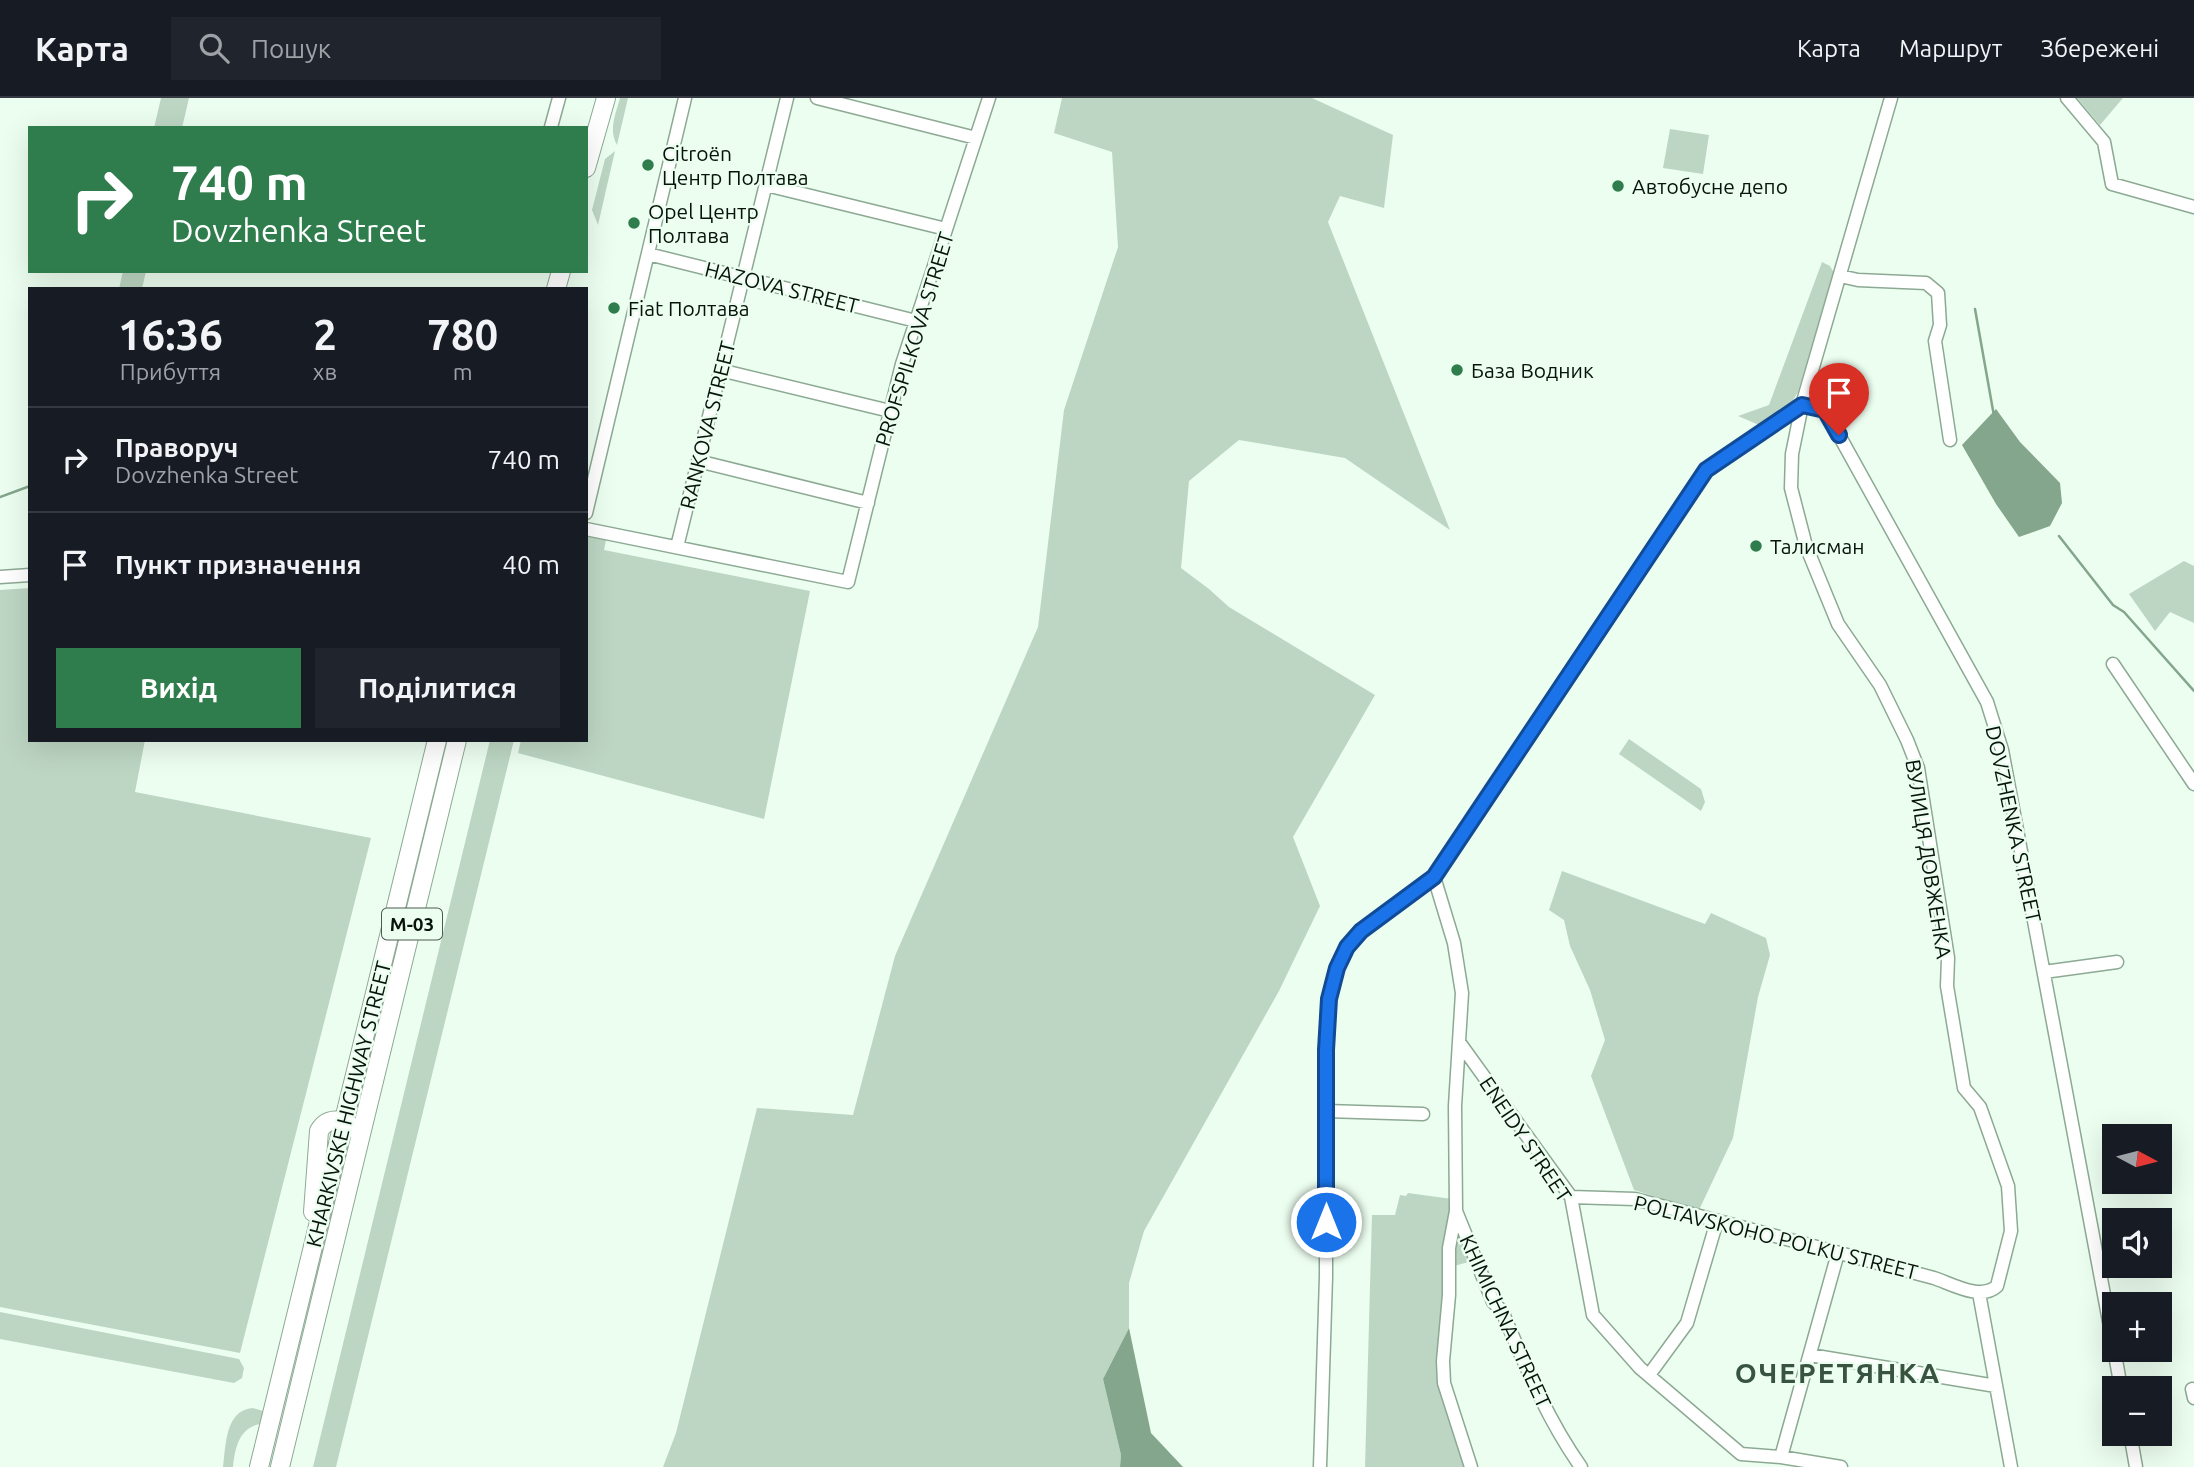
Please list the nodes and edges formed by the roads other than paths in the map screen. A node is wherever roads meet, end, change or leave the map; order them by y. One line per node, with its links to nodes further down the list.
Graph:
1 (559, 98): 9 (street)
2 (606, 98): 11 (highway)
3 (685, 98): 15 (street)
4 (787, 98): 12 (street, RANKOVA STREET)
5 (817, 98): 10 (street)
6 (989, 98): 10 (street, PROFSPILKOVA STREET)
7 (1891, 98): 16 (street)
8 (2067, 98): 13 (street)
9 (551, 126)
10 (976, 138): 14 (street, PROFSPILKOVA STREET)
11 (588, 161)
12 (766, 185): 14 (street); 17 (street, RANKOVA STREET)
13 (2194, 207)
14 (946, 229): 18 (street, PROFSPILKOVA STREET)
15 (648, 254): 17 (street, HAZOVA STREET); 25 (street)
16 (1840, 276): 20 (street); 22 (street)
17 (743, 278): 18 (street, HAZOVA STREET); 19 (street, RANKOVA STREET)
18 (916, 321): 21 (street, PROFSPILKOVA STREET)
19 (720, 370): 21 (street); 23 (street, RANKOVA STREET)
20 (1802, 405): 34 (street); 36 (street, DOVZHENKA STREET); 47 (street, ВУЛИЦЯ ДОВЖЕНКА)
21 (890, 411): 24 (street, PROFSPILKOVA STREET)
22 (1950, 440)
23 (698, 461): 24 (street); 27 (street, RANKOVA STREET)
24 (868, 503): 27 (street, PROFSPILKOVA STREET)
25 (588, 505)
26 (588, 529): 27 (street)
27 (677, 547)
28 (28, 575): 29 (street)
29 (0, 577)
30 (2113, 664): 33 (street)
31 (437, 742): 40 (highway, KHARKIVSKE HIGHWAY STREET / М-03)
32 (457, 742): 41 (highway, KHARKIVSKE HIGHWAY STREET / М-03)
33 (2194, 784)
34 (1434, 877): 37 (street, KHIMICHNA STREET); 38 (street)
35 (2117, 962): 36 (street)
36 (2044, 972): 46 (street, DOVZHENKA STREET)
37 (1459, 1042): 42 (street, ENEIDY STREET); 43 (street, KHIMICHNA STREET)
38 (1326, 1111): 39 (street); 55 (street)
39 (1423, 1114)
40 (344, 1121): 41 (highway); 53 (highway, KHARKIVSKE HIGHWAY STREET)
41 (359, 1144): 54 (highway, KHARKIVSKE HIGHWAY STREET / М-03)
42 (1571, 1198): 44 (street, POLTAVSKOHO POLKU STREET); 49 (street, ENEIDY STREET)
43 (1456, 1211): 56 (street); 57 (street, KHIMICHNA STREET)
44 (1717, 1221): 45 (street, POLTAVSKOHO POLKU STREET); 49 (street)
45 (1838, 1253): 47 (street, POLTAVSKOHO POLKU STREET); 48 (street)
46 (2104, 1292)
47 (1979, 1293): 50 (street)
48 (1810, 1355): 50 (street); 52 (street)
49 (1648, 1375): 52 (street, ENEIDY STREET)
50 (1996, 1386): 59 (street)
51 (2132, 1446): 60 (street)
52 (1781, 1457): 58 (street, ENEIDY STREET)
53 (259, 1467)
54 (280, 1467)
55 (1320, 1467)
56 (1471, 1467)
57 (1581, 1467)
58 (1841, 1467)
59 (2011, 1467)
60 (2136, 1467)

